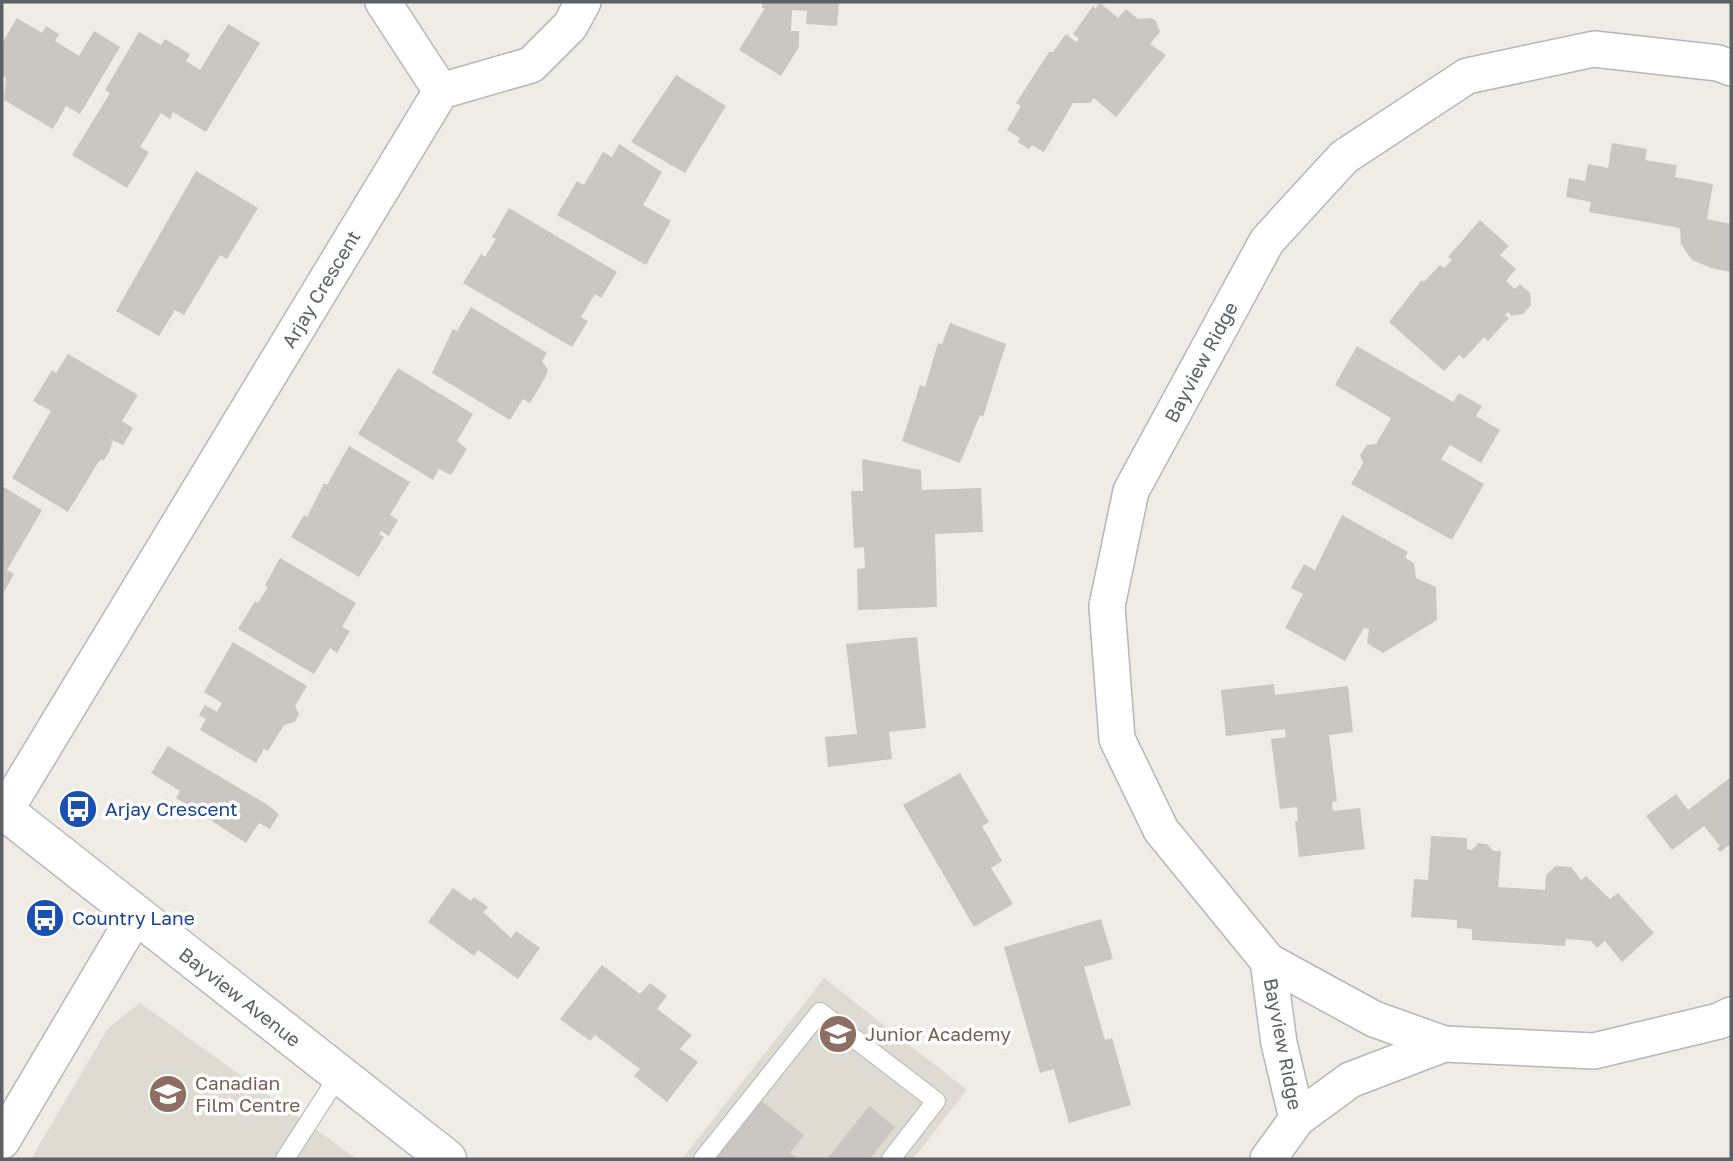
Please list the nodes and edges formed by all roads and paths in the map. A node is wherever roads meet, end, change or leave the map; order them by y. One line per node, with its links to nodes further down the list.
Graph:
1 (383, 2): 4 (street)
2 (583, 2): 4 (street)
3 (1731, 68): 7 (street, Bayview Ridge)
4 (441, 91): 5 (street, Arjay Crescent)
5 (3, 810): 6 (main road, Bayview Avenue)
6 (136, 915): 10 (main road, Bayview Avenue); 12 (street)
7 (1268, 961): 9 (street, Bayview Ridge); 11 (street, Bayview Ridge)
8 (1727, 1026): 9 (street)
9 (1444, 1044): 11 (street)
10 (338, 1075): 13 (lane); 14 (main road, Bayview Avenue)
11 (1297, 1119): 17 (street, Bayview Ridge)
12 (2, 1141)
13 (285, 1159)
14 (447, 1159)
15 (703, 1159): 16 (lane)
16 (891, 1159)
17 (1268, 1159)

